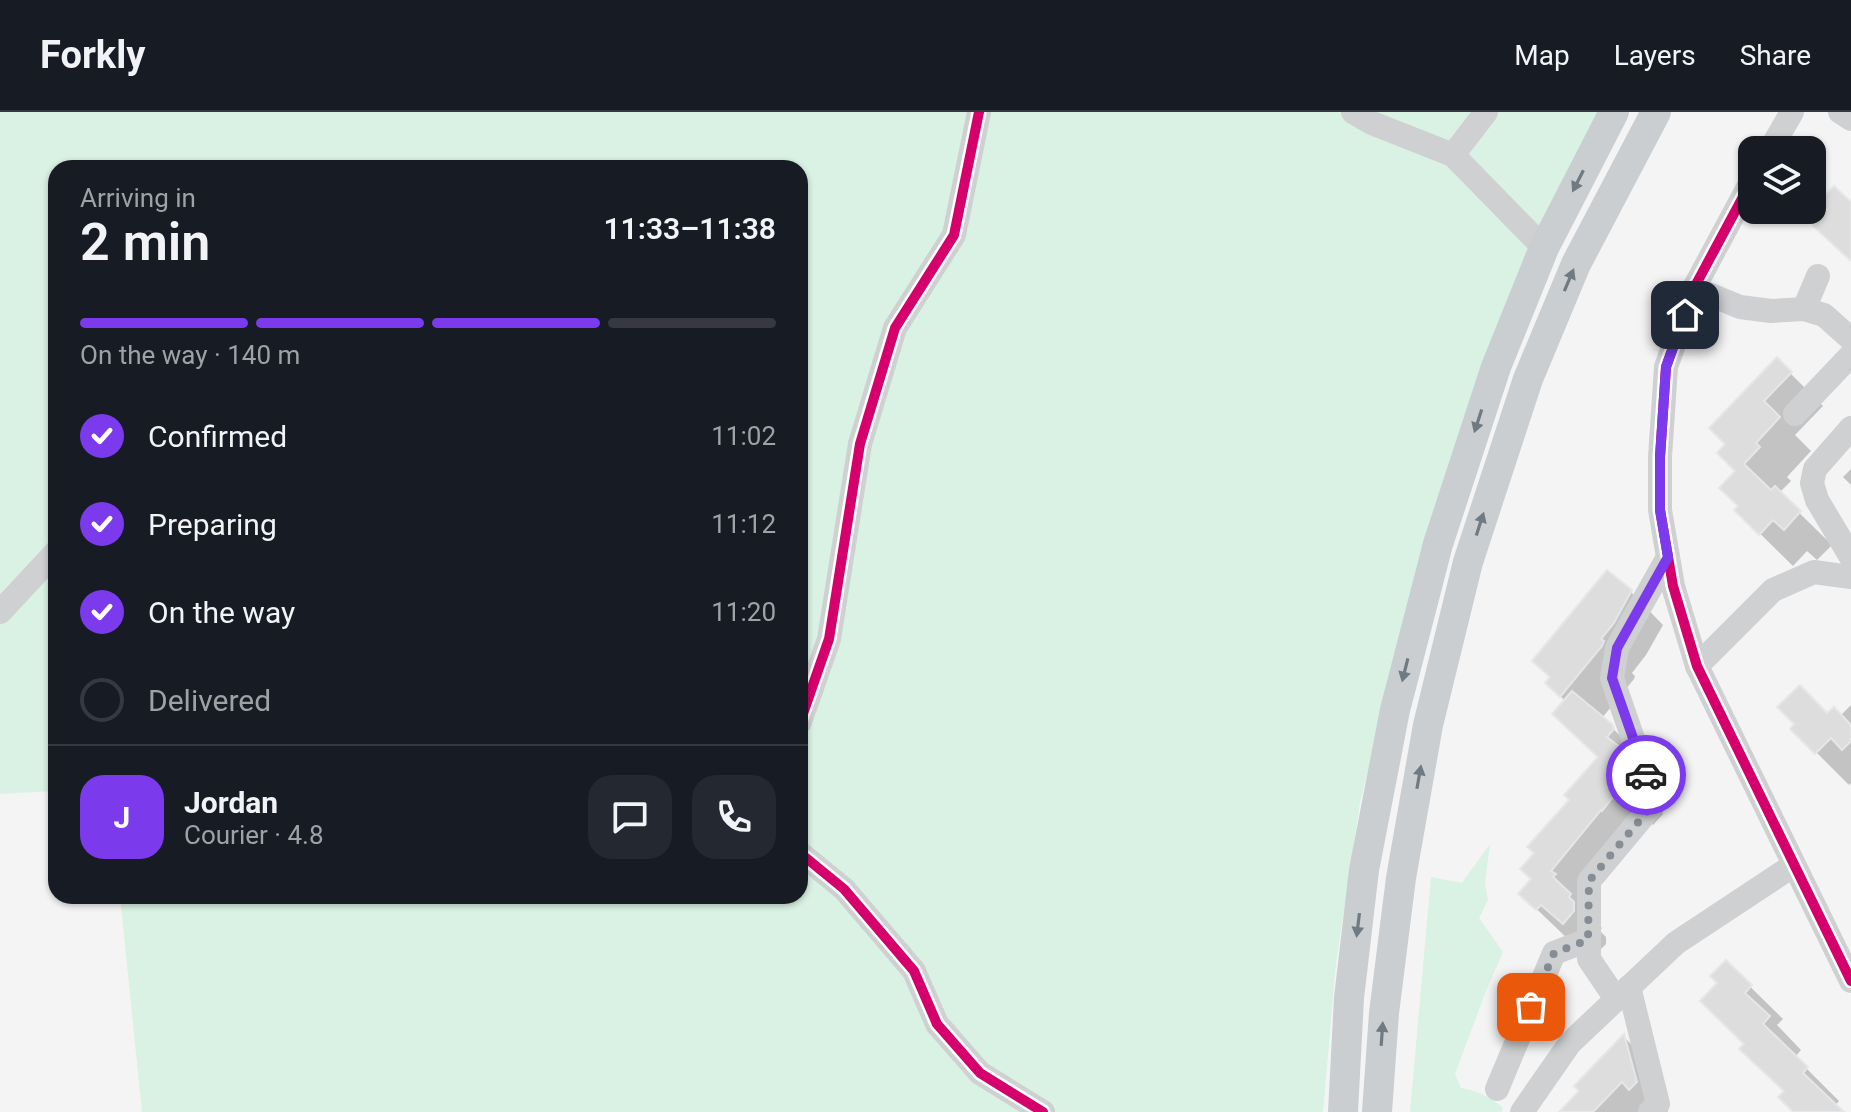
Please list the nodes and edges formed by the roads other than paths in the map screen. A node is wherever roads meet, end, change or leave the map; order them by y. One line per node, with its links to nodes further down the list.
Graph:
1 (979, 112): 26 (street)
2 (1353, 112): 10 (street)
3 (1486, 112): 10 (street)
4 (1614, 112): 12 (main road, one-way to 12)
5 (1656, 112): 35 (main road, one-way to 5)
6 (1792, 112): 9 (street)
7 (1840, 112): 8 (street)
8 (1851, 119)
9 (1778, 136)
10 (1453, 155): 12 (street)
11 (1738, 206): 14 (street)
12 (1544, 248): 34 (main road, one-way to 34)
13 (1818, 276): 15 (street)
14 (1694, 288): 15 (street); 20 (street)
15 (1804, 309): 16 (street)
16 (1851, 339)
17 (1851, 355): 18 (street)
18 (1795, 414)
19 (1851, 428): 21 (street)
20 (1668, 557): 25 (street); 29 (street)
21 (1851, 557)
22 (48, 561): 24 (street)
23 (1851, 577): 25 (street)
24 (0, 612)
25 (1697, 666): 28 (street)
26 (808, 699)
27 (808, 860): 33 (street)
28 (1794, 865): 30 (street); 31 (street)
29 (1588, 940): 31 (street); 32 (street)
30 (1851, 981)
31 (1622, 993): 36 (street); 37 (street)
32 (1497, 1089)
33 (1043, 1112)
34 (1343, 1112)
35 (1377, 1112)
36 (1522, 1112)
37 (1650, 1112)

